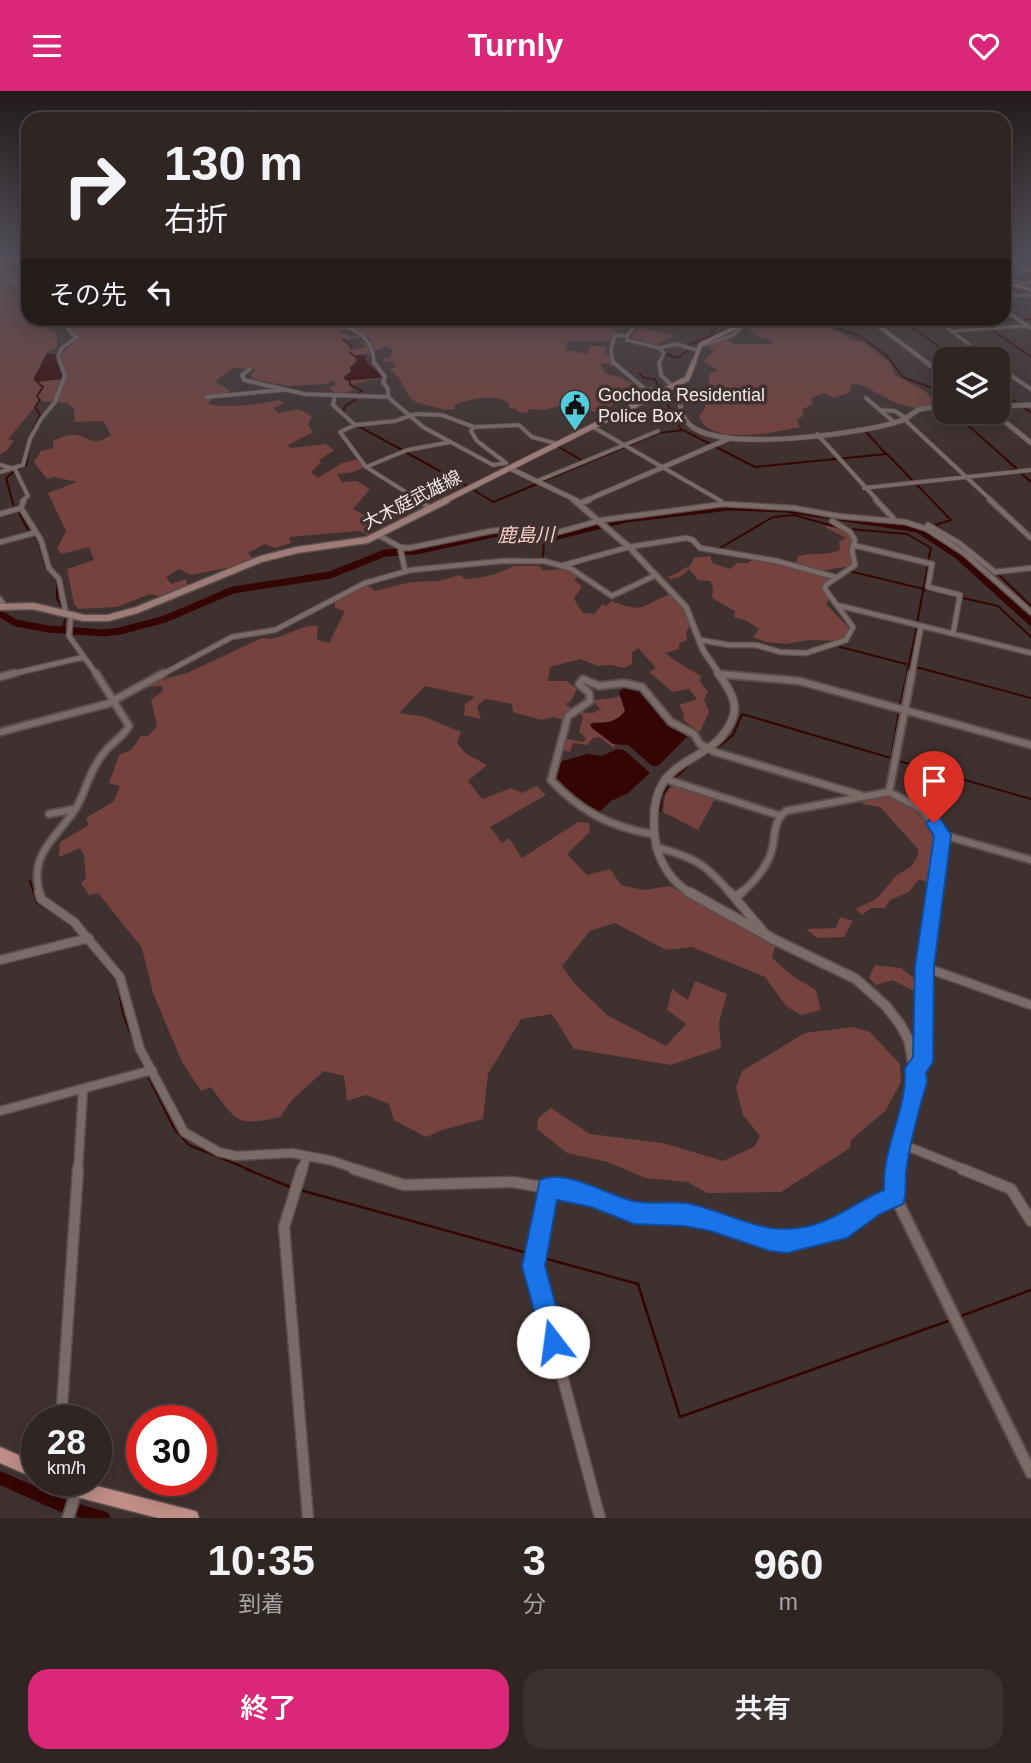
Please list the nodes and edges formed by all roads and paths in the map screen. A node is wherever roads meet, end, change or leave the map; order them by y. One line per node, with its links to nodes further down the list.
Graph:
1 (69, 326): 46 (street)
2 (345, 326): 22 (street)
3 (635, 326): 9 (street)
4 (738, 326): 12 (main road)
5 (878, 326): 13 (street)
6 (950, 326): 8 (street)
7 (1029, 327): 8 (street)
8 (955, 331): 10 (street)
9 (627, 336): 11 (street); 19 (street)
10 (975, 347)
11 (659, 348): 12 (street); 16 (street)
12 (697, 348): 16 (main road, 大木庭武雄線)
13 (933, 367)
14 (250, 369): 18 (street)
15 (1010, 374): 17 (street)
16 (674, 386): 19 (main road, 大木庭武雄線); 37 (street)
17 (1031, 387)
18 (282, 390): 20 (street); 21 (street)
19 (664, 390): 34 (main road, 大木庭武雄線)
20 (335, 394): 22 (street); 32 (street)
21 (208, 397)
22 (388, 397): 28 (street)
23 (866, 398): 27 (street)
24 (1031, 405): 25 (street)
25 (1010, 406)
26 (933, 408): 29 (street)
27 (882, 410): 29 (street); 30 (street)
28 (411, 415): 32 (street); 33 (street); 38 (street)
29 (906, 420): 30 (street); 49 (street)
30 (895, 423): 36 (street)
31 (1008, 424): 39 (street)
32 (355, 425): 44 (street)
33 (474, 427): 40 (street); 43 (street)
34 (593, 427): 40 (main road, 大木庭武雄線); 41 (street)
35 (658, 432): 41 (street)
36 (817, 434): 37 (street); 51 (street)
37 (728, 439): 45 (street)
38 (451, 442): 43 (street); 44 (street)
39 (1031, 443)
40 (558, 444): 43 (main road, 大木庭武雄線)
41 (626, 446): 45 (street); 50 (street)
42 (0, 465): 46 (street)
43 (509, 466): 50 (street); 54 (main road, 大木庭武雄線)
44 (366, 467): 54 (street)
45 (662, 468): 52 (street); 53 (street)
46 (15, 469): 48 (street); 55 (street)
47 (1031, 470): 49 (street)
48 (0, 472)
49 (966, 476): 51 (street); 63 (street)
50 (537, 481): 53 (street)
51 (864, 488): 57 (street)
52 (721, 501)
53 (581, 503): 60 (street)
54 (429, 507): 62 (main road, 大木庭武雄線)
55 (21, 508): 56 (street); 61 (street)
56 (0, 514)
57 (889, 516): 59 (street); 69 (street)
58 (832, 521): 65 (street)
59 (905, 521): 60 (street); 76 (street)
60 (605, 523): 66 (street); 67 (street)
61 (34, 533): 64 (street); 77 (street)
62 (378, 535): 67 (street); 77 (main road, 大木庭武雄線)
63 (1031, 538)
64 (0, 542)
65 (853, 545): 72 (street); 79 (street)
66 (629, 547): 68 (street); 71 (street); 72 (street)
67 (401, 550): 70 (street)
68 (564, 565): 70 (street); 71 (street)
69 (1031, 568)
70 (405, 571): 85 (street)
71 (656, 575): 80 (street)
72 (835, 577): 74 (street)
73 (0, 599): 75 (street)
74 (837, 605): 78 (street); 80 (street)
75 (2, 607): 77 (main road, 大木庭武雄線)
76 (1031, 612)
77 (69, 614): 82 (street)
78 (921, 626): 79 (street); 86 (street)
79 (953, 633): 81 (street)
80 (700, 640): 83 (street)
81 (1031, 653)
82 (84, 657): 84 (street); 85 (street)
83 (719, 674): 86 (street); 89 (street)
84 (0, 677)
85 (114, 699): 87 (street); 93 (street)
86 (905, 710): 88 (street); 91 (street)
87 (0, 732)
88 (1031, 745)
89 (706, 748): 90 (street); 92 (street); 96 (street)
90 (666, 779): 95 (street); 96 (street)
91 (889, 792): 92 (street); 97 (street)
92 (860, 795): 95 (street)
93 (75, 809): 94 (street); 102 (street)
94 (49, 814)
95 (778, 815): 100 (street)
96 (652, 834): 98 (street)
97 (943, 835): 99 (street); 104 (street)
98 (656, 847): 100 (street); 101 (street)
99 (1031, 860)
100 (735, 898): 101 (street)
101 (766, 935): 106 (street)
102 (89, 938): 103 (street); 107 (street)
103 (0, 960)
104 (924, 967): 105 (street); 106 (street)
105 (1031, 1005)
106 (915, 1068): 110 (street)
107 (152, 1070): 108 (street); 111 (street)
108 (83, 1090): 109 (street); 115 (street)
109 (0, 1111)
110 (899, 1143): 113 (street); 114 (street)
111 (307, 1156): 112 (street); 123 (street)
112 (548, 1188): 113 (street); 124 (street)
113 (895, 1196): 118 (street)
114 (1031, 1221)
115 (62, 1405)
116 (0, 1455): 117 (main road)
117 (21, 1464)
118 (1031, 1473)
119 (76, 1496): 121 (street)
120 (105, 1496): 122 (main road)
121 (68, 1518)
122 (191, 1518)
123 (308, 1518)
124 (600, 1518)

